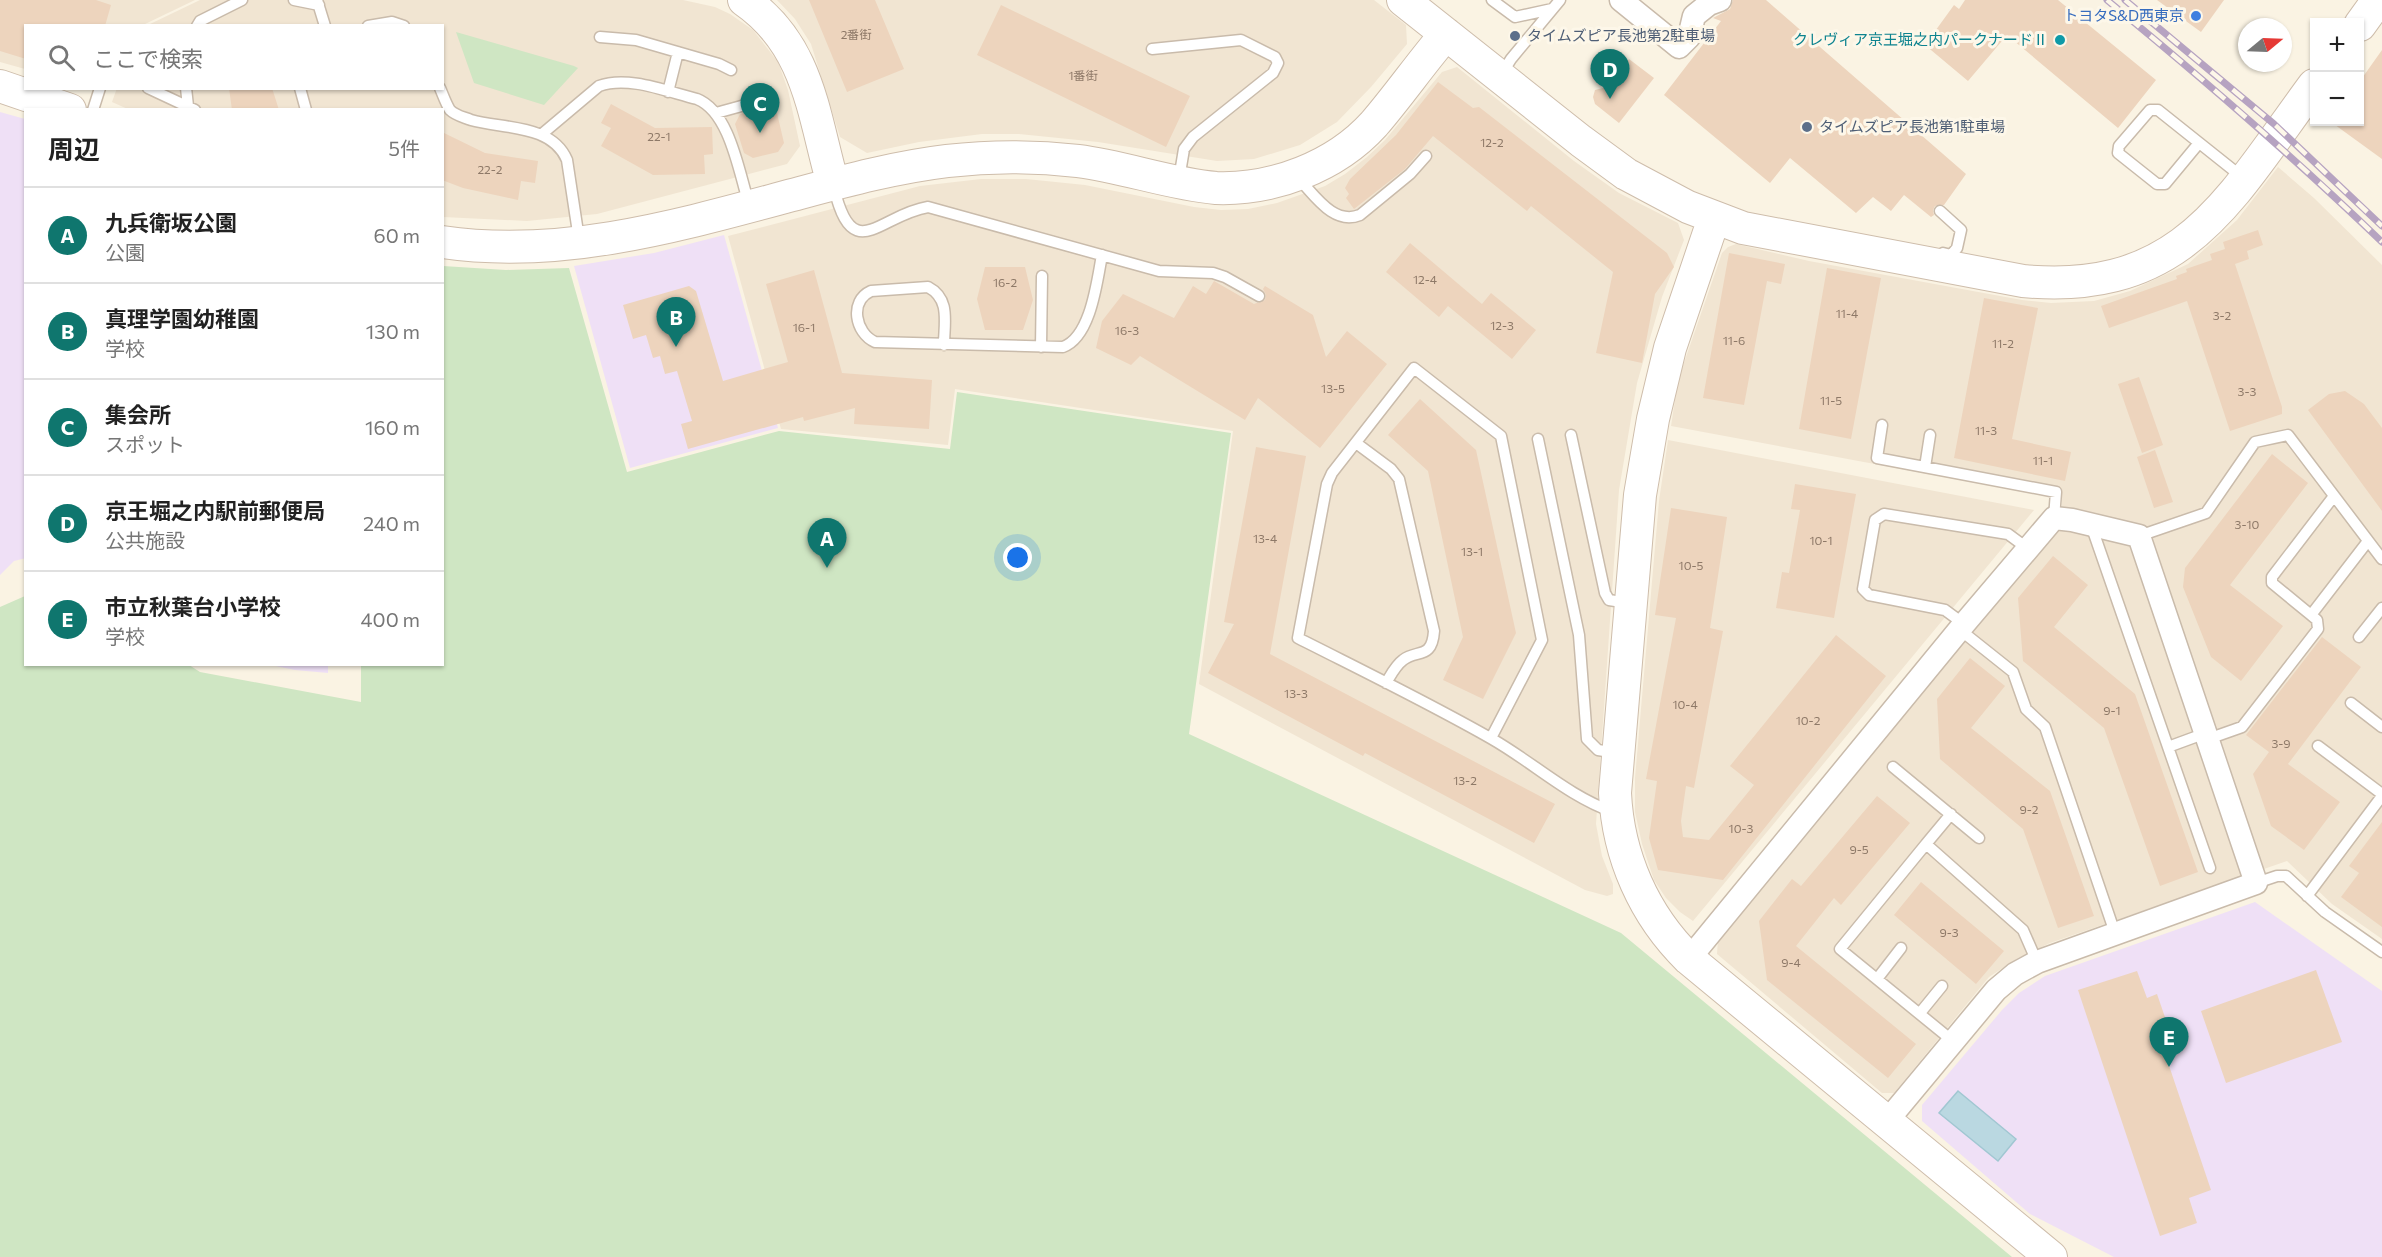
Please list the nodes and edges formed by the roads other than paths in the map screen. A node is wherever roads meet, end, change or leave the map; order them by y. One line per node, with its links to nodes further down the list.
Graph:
1 (242, 0): 13 (lane)
2 (294, 0): 10 (lane)
3 (744, 0): 43 (street)
4 (1403, 0): 17 (street)
5 (1492, 0): 11 (lane)
6 (1560, 0): 11 (lane)
7 (1621, 0): 8 (street)
8 (1720, 0)
9 (2378, 0): 12 (street)
10 (318, 3): 14 (lane)
11 (1552, 9): 22 (lane)
12 (2364, 19)
13 (198, 24)
14 (324, 24)
15 (378, 24): 16 (lane)
16 (399, 24)
17 (1446, 34): 22 (street); 40 (street)
18 (600, 37): 20 (lane)
19 (1152, 49): 42 (lane)
20 (678, 52): 21 (lane); 30 (lane)
21 (731, 70)
22 (1500, 78): 46 (street)
23 (0, 86): 32 (street)
24 (99, 90): 33 (lane)
25 (152, 90): 34 (lane)
26 (187, 90): 34 (lane)
27 (301, 90): 35 (lane)
28 (441, 90): 37 (lane)
29 (2310, 90): 41 (street)
30 (668, 92): 36 (lane); 37 (lane)
31 (756, 102): 36 (lane)
32 (64, 108)
33 (94, 108)
34 (192, 108)
35 (305, 108)
36 (716, 113): 44 (lane)
37 (542, 134): 48 (lane)
38 (2199, 142): 38 (lane); 41 (lane)
39 (1426, 156): 40 (lane)
40 (1295, 175): 42 (street)
41 (2244, 179): 46 (street)
42 (1179, 182): 43 (street)
43 (833, 184): 44 (street); 50 (lane)
44 (749, 207): 48 (street)
45 (1940, 211): 49 (lane)
46 (1714, 218): 68 (street)
47 (444, 242): 48 (street)
48 (579, 243)
49 (1931, 250)
50 (1102, 255): 52 (lane); 54 (lane)
51 (1042, 276): 54 (lane)
52 (1259, 296)
53 (944, 345): 53 (lane); 54 (lane)
54 (1041, 347)
55 (1882, 425): 60 (lane)
56 (1570, 435): 68 (lane)
57 (1930, 435): 60 (lane)
58 (1538, 439): 80 (lane)
59 (1356, 442): 73 (lane); 73 (lane); 77 (lane)
60 (1925, 467): 62 (lane)
61 (2334, 496): 64 (lane); 65 (lane); 70 (lane)
62 (2054, 518): 63 (street); 66 (street)
63 (2091, 525): 64 (street); 79 (lane)
64 (2139, 536): 76 (street)
65 (2368, 541): 67 (lane); 70 (lane)
66 (2027, 548): 71 (street); 71 (lane)
67 (2382, 559)
68 (1630, 603): 80 (street)
69 (2382, 608): 72 (lane)
70 (2311, 615): 76 (lane)
71 (1961, 626): 90 (lane); 93 (street)
72 (2359, 638)
73 (1386, 683): 77 (lane)
74 (2351, 703): 75 (lane)
75 (2382, 727)
76 (2207, 736): 79 (lane); 88 (street)
77 (1491, 738): 83 (lane)
78 (2318, 746): 82 (lane)
79 (2168, 747): 87 (lane)
80 (1617, 753): 83 (street)
81 (1893, 767): 84 (lane)
82 (2382, 795): 89 (lane)
83 (1616, 814): 93 (street)
84 (1951, 814): 85 (lane); 86 (lane)
85 (1979, 838)
86 (1926, 844): 94 (lane); 95 (lane)
87 (2210, 868)
88 (2256, 883): 89 (lane); 90 (street)
89 (2307, 896): 92 (lane)
90 (2115, 933): 94 (street)
91 (1901, 948): 95 (lane)
92 (2382, 952)
93 (1689, 959): 99 (street)
94 (2037, 962): 98 (street)
95 (1877, 979): 97 (lane)
96 (1942, 986): 97 (lane)
97 (1920, 1013): 98 (lane)
98 (1954, 1042): 99 (street)
99 (1887, 1121): 100 (street)
100 (2051, 1257)

